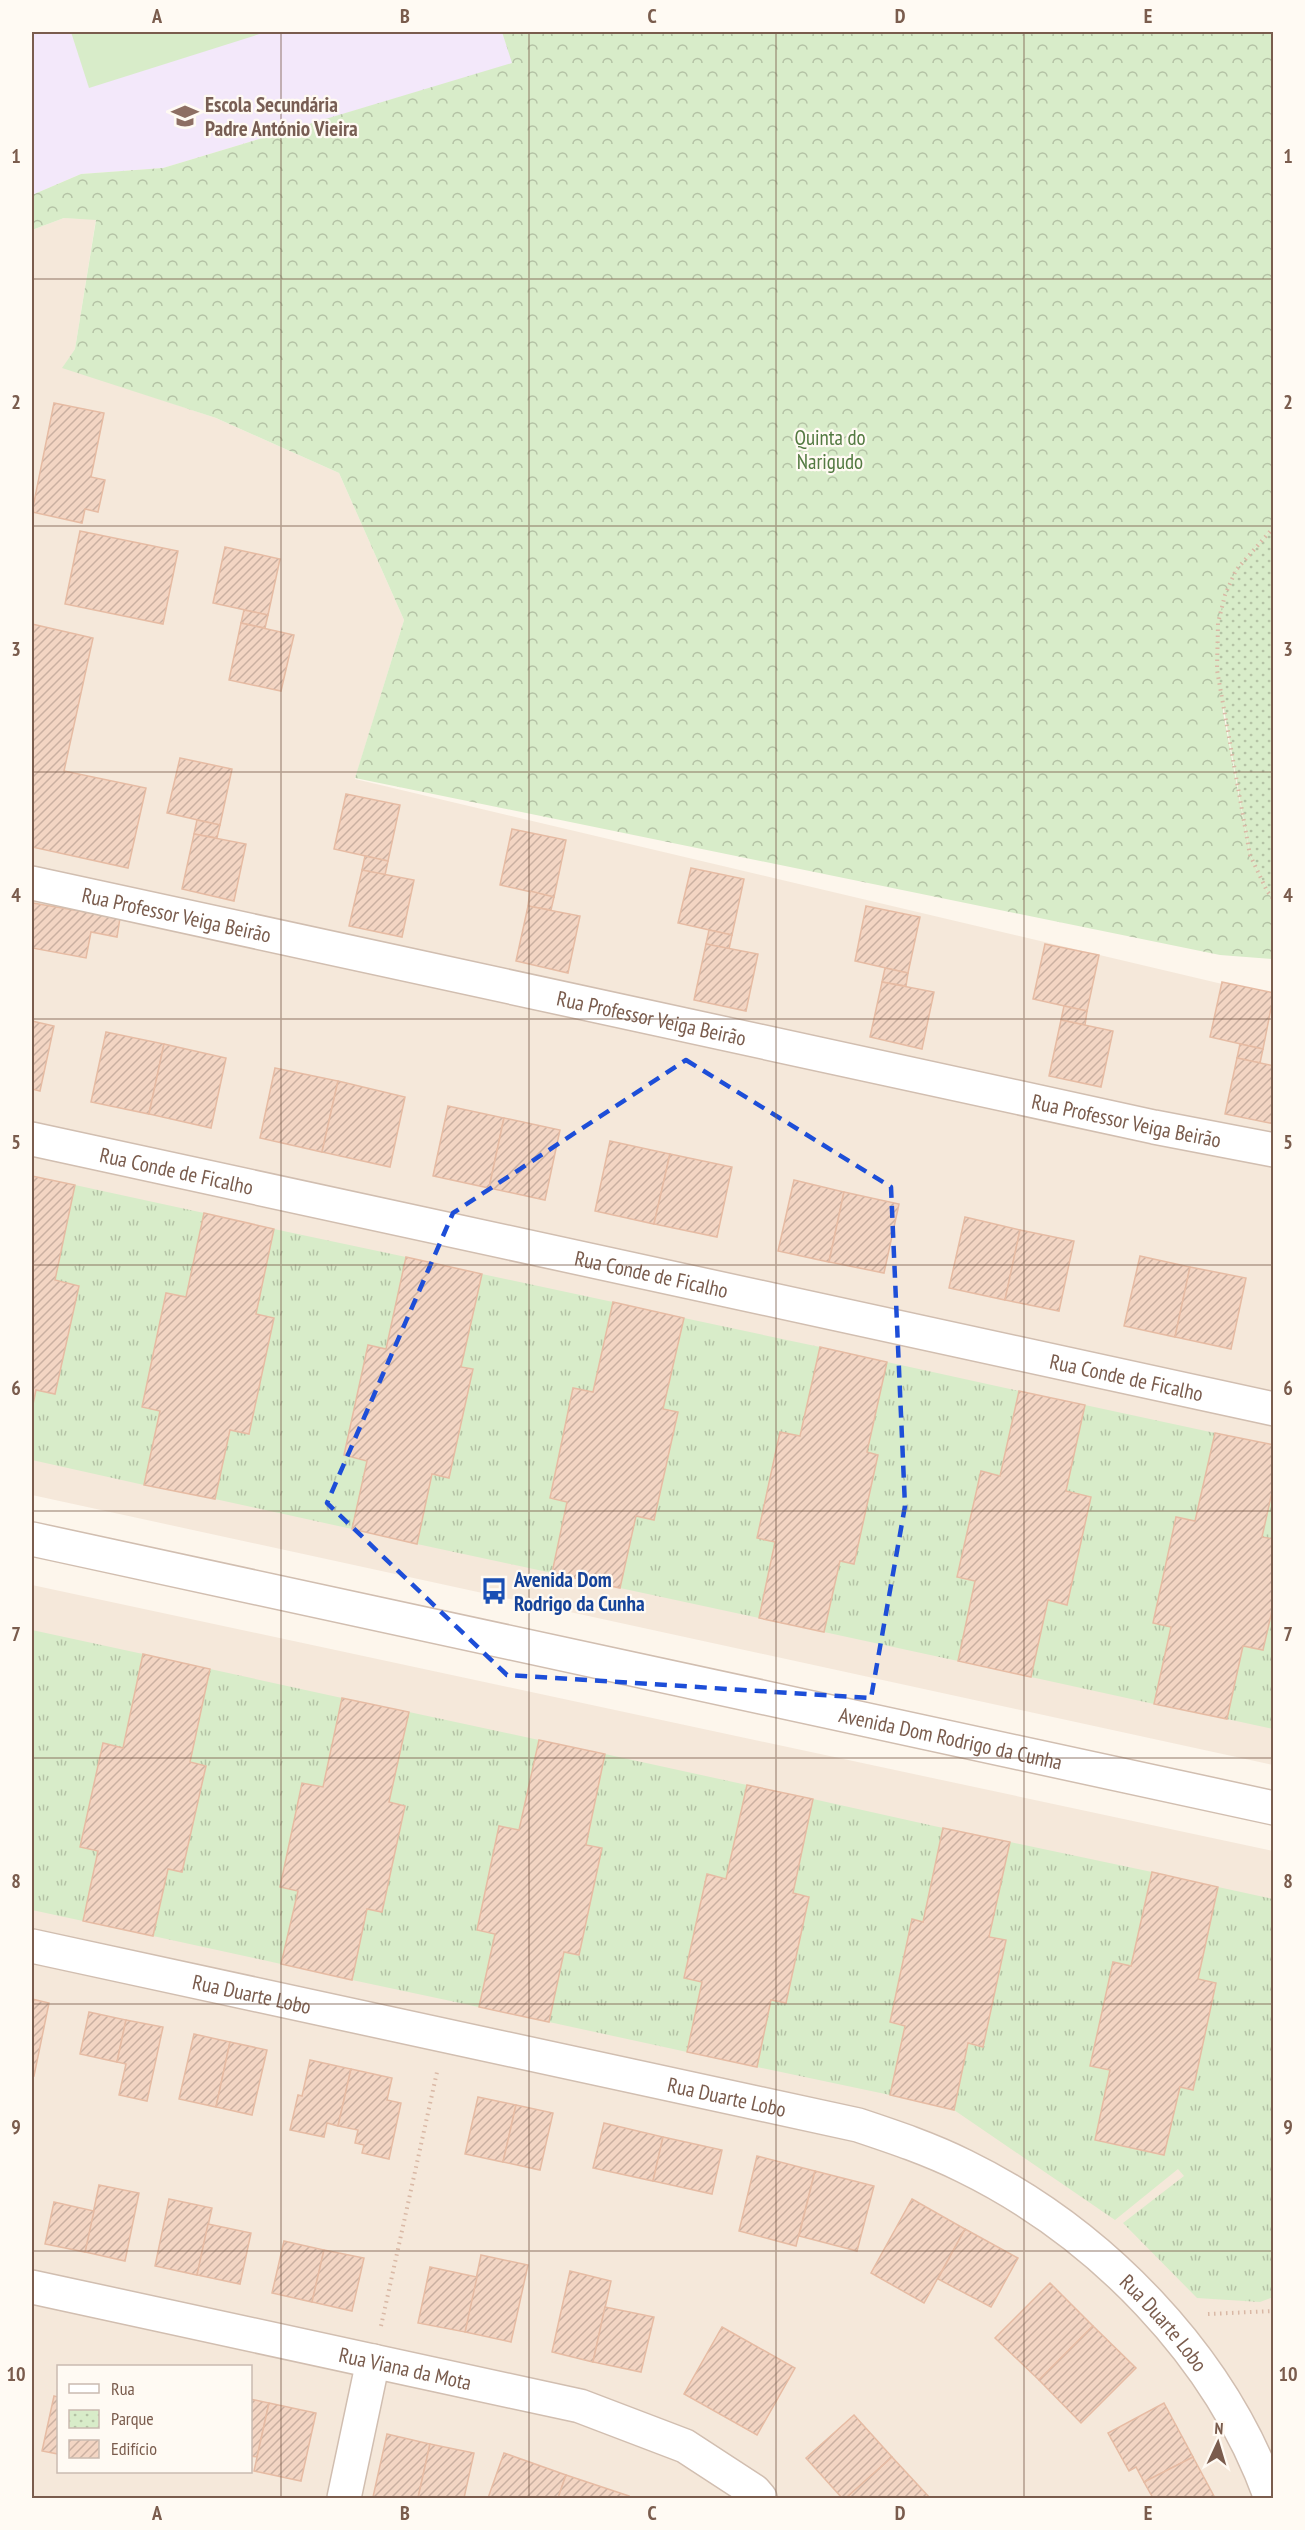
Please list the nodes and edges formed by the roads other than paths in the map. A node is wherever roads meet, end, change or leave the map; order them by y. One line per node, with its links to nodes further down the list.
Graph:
1 (32, 883): 3 (street, Rua Professor Veiga Beirão)
2 (32, 1139): 4 (street, Rua Conde de Ficalho)
3 (1274, 1150)
4 (1274, 1409)
5 (32, 1539): 6 (street, Avenida Dom Rodrigo da Cunha)
6 (1274, 1808)
7 (32, 1946): 12 (street, Rua Duarte Lobo)
8 (32, 2287): 9 (street, Rua Viana da Mota)
9 (373, 2361): 10 (street); 11 (street, Rua Viana da Mota)
10 (344, 2499)
11 (760, 2499)
12 (1271, 2499)

